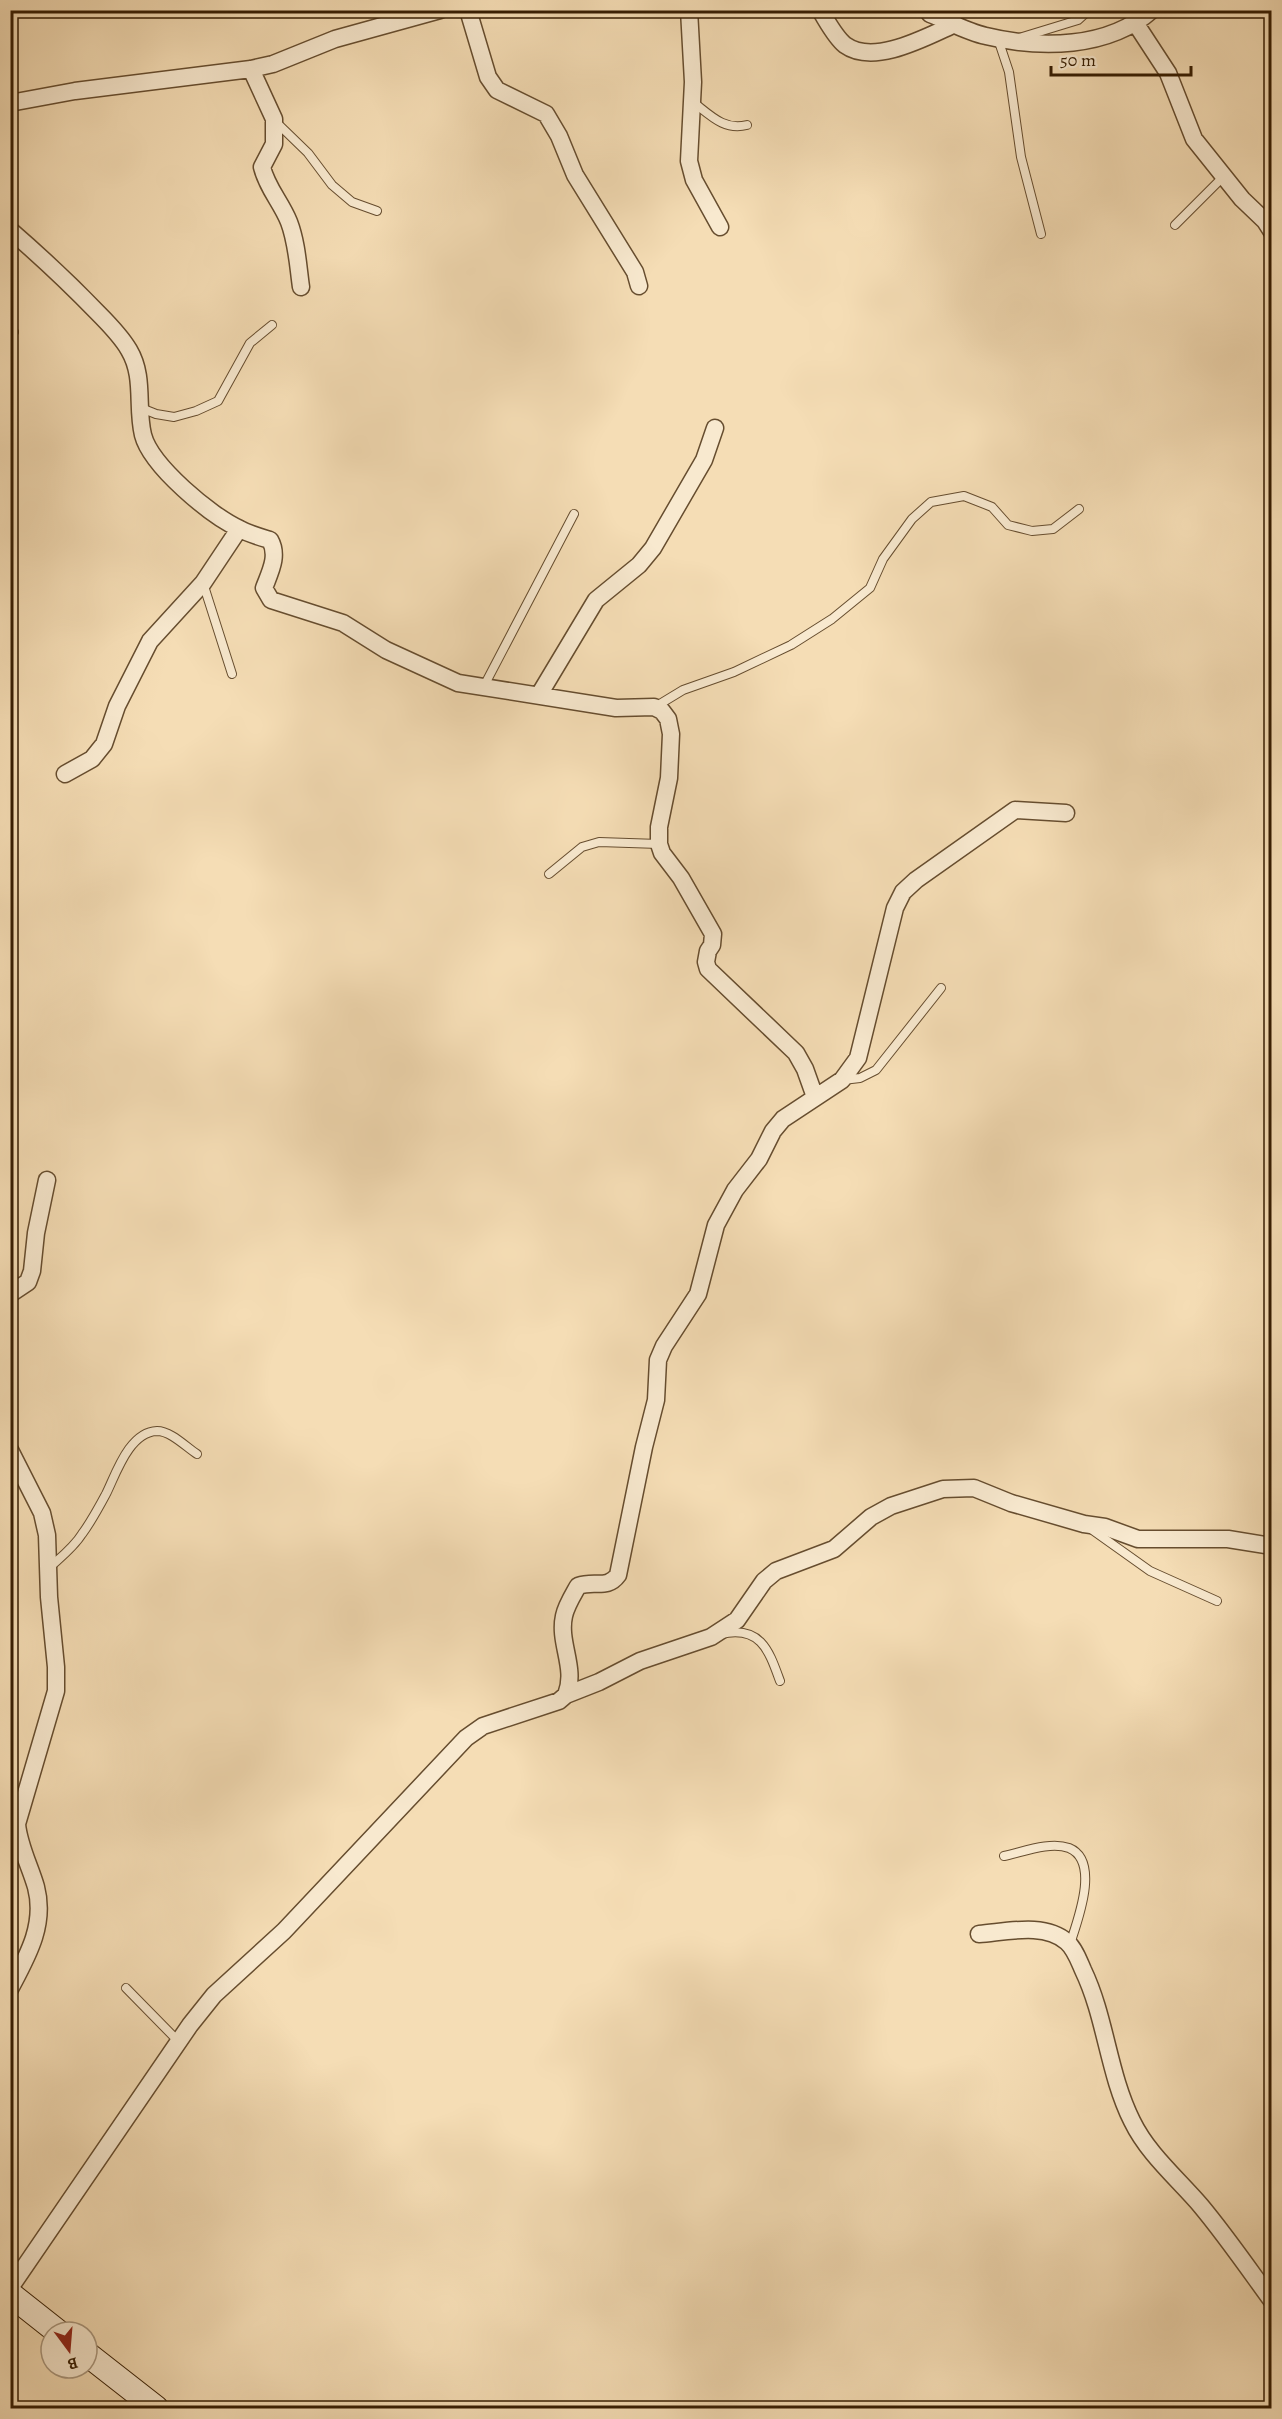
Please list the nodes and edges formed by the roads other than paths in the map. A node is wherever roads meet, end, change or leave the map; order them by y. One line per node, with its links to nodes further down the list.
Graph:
1 (440, 10): 11 (street)
2 (468, 10): 23 (street)
3 (689, 10): 12 (street)
4 (820, 10): 8 (street)
5 (927, 10): 8 (street)
6 (1089, 10): 10 (lane)
7 (1152, 10): 9 (street)
8 (955, 24): 10 (street)
9 (1136, 24): 10 (street); 16 (street)
10 (1004, 40): 22 (lane)
11 (251, 69): 13 (street); 14 (street)
12 (693, 101): 15 (lane); 19 (street)
13 (10, 103)
14 (274, 119): 17 (lane); 24 (street)
15 (747, 125)
16 (1224, 176): 18 (lane); 21 (street)
17 (377, 211)
18 (1175, 225)
19 (720, 227)
20 (10, 230): 26 (street)
21 (1272, 232)
22 (1041, 234)
23 (639, 286)
24 (301, 288)
25 (273, 325): 26 (lane)
26 (141, 408): 30 (street)
27 (715, 428): 34 (street)
28 (1079, 509): 35 (lane)
29 (574, 514): 33 (lane)
30 (239, 529): 31 (street); 33 (street)
31 (203, 583): 32 (lane); 36 (street)
32 (232, 674)
33 (484, 686): 34 (street)
34 (538, 695): 35 (street)
35 (654, 707): 38 (street)
36 (65, 774)
37 (1066, 813): 41 (street)
38 (659, 844): 39 (lane); 42 (street)
39 (549, 874)
40 (941, 987): 41 (lane)
41 (842, 1080): 42 (street)
42 (815, 1097): 53 (street)
43 (47, 1180): 44 (street)
44 (10, 1294)
45 (10, 1450): 49 (street)
46 (197, 1454): 49 (lane)
47 (1084, 1524): 48 (street); 50 (lane); 51 (street)
48 (1272, 1546)
49 (50, 1568): 58 (street)
50 (1217, 1601)
51 (711, 1637): 52 (lane); 53 (street)
52 (780, 1681)
53 (566, 1695): 59 (street)
54 (1004, 1856): 56 (lane)
55 (979, 1934): 56 (street)
56 (1070, 1944): 61 (street)
57 (126, 1988): 59 (lane)
58 (10, 1989)
59 (178, 2042): 60 (street)
60 (10, 2288)
61 (1272, 2301)
62 (16, 2306): 63 (main road)
63 (39, 2320)
64 (99, 2364): 65 (main road)
65 (156, 2409)

